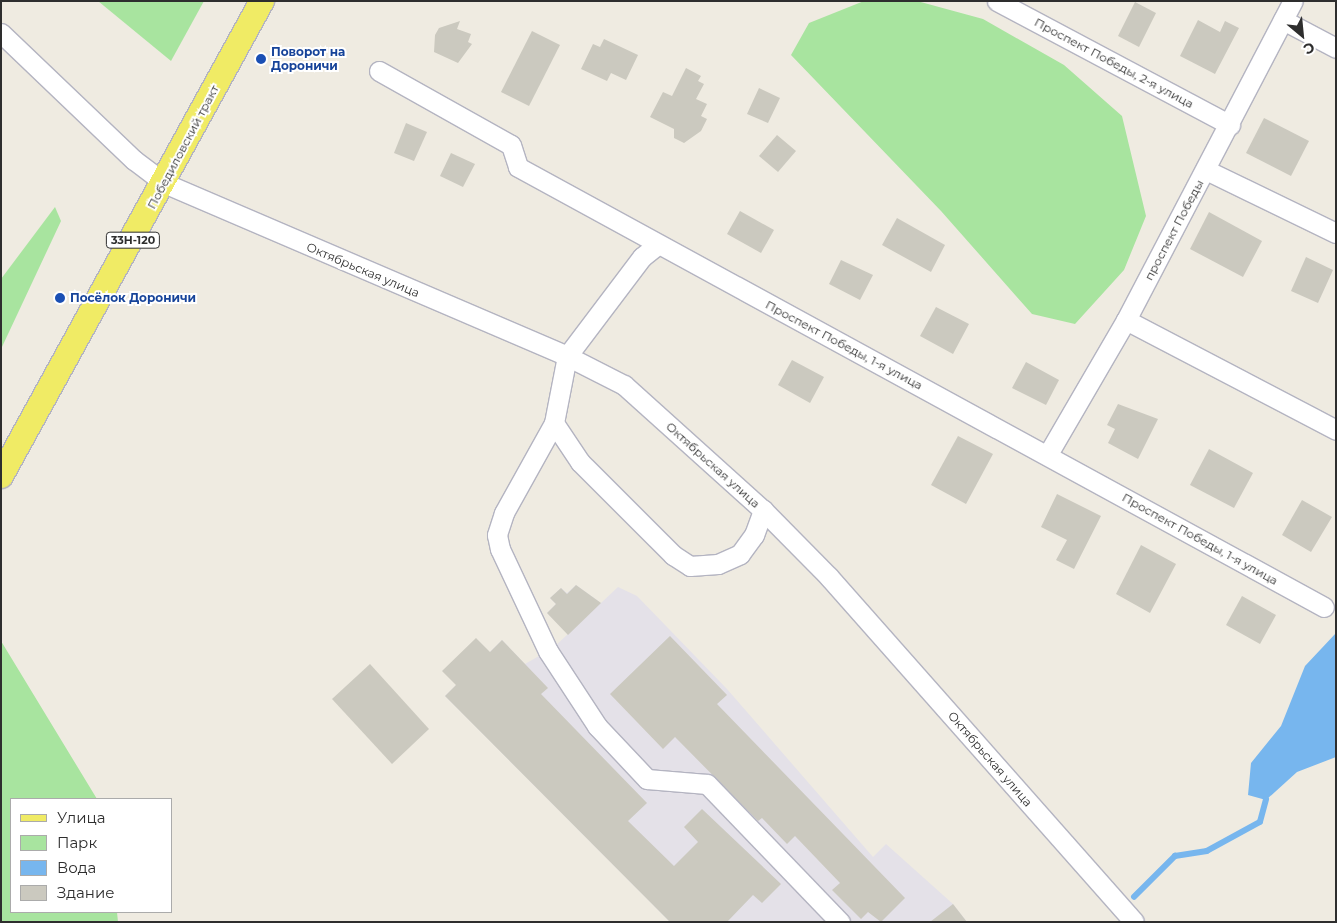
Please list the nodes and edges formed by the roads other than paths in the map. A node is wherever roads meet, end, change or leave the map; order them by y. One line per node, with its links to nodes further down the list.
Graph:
1 (262, 1): 10 (main road, Победиловский тракт / 33Н-120)
2 (997, 1): 8 (street, Проспект Победы, 2-я улица)
3 (1293, 1): 4 (street, проспект Победы)
4 (1284, 20): 6 (street); 8 (street, проспект Победы)
5 (1, 33): 10 (street, Октябрьская улица)
6 (1336, 48)
7 (379, 71): 12 (street, Проспект Победы, 1-я улица)
8 (1230, 125): 9 (street, проспект Победы)
9 (1206, 170): 11 (street); 13 (street, проспект Победы)
10 (164, 183): 14 (street, Октябрьская улица); 18 (main road, Победиловский тракт / 33Н-120)
11 (1336, 233)
12 (657, 245): 14 (street); 17 (street, Проспект Победы, 1-я улица)
13 (1126, 320): 16 (street); 17 (street, проспект Победы)
14 (567, 356): 15 (street); 19 (street, Октябрьская улица)
15 (554, 422): 19 (street); 21 (street)
16 (1336, 430)
17 (1048, 454): 20 (street, Проспект Победы, 1-я улица)
18 (1, 476)
19 (763, 510): 22 (street, Октябрьская улица)
20 (1324, 607)
21 (840, 922)
22 (1134, 922)

